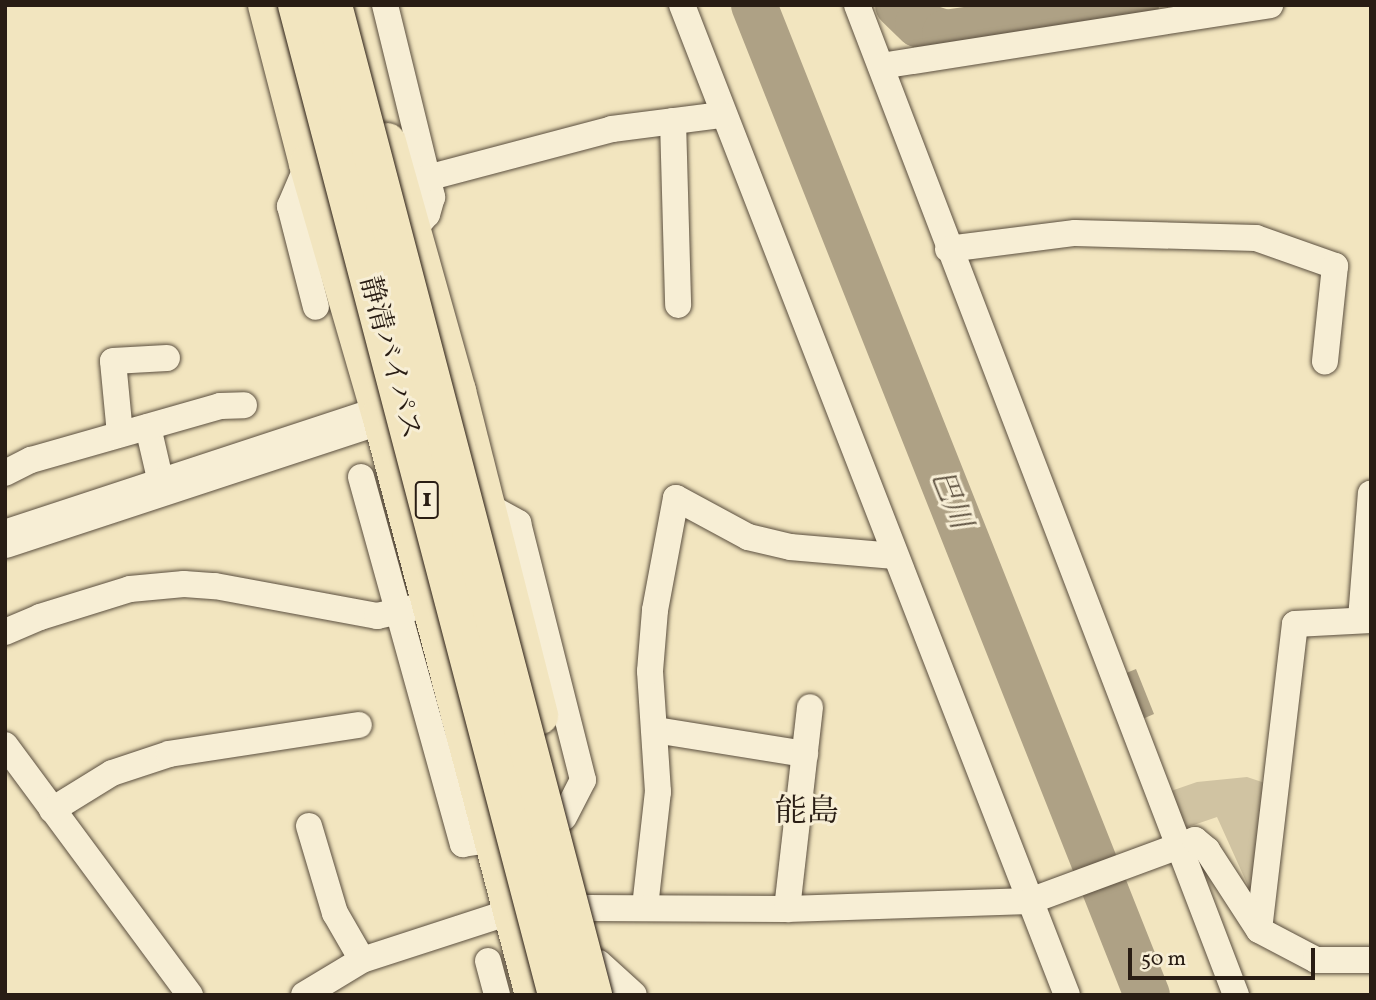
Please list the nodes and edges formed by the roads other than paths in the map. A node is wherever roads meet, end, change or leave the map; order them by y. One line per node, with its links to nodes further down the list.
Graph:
1 (246, 5): 12 (highway)
2 (267, 5): 12 (highway)
3 (297, 5): 56 (highway, 静清バイパス / 1, bridge)
4 (385, 5): 13 (street)
5 (682, 5): 10 (street)
6 (857, 5): 9 (street)
7 (1270, 5): 9 (street)
8 (347, 11): 14 (highway); 51 (highway, 静清バイパス / 1, bridge)
9 (881, 66): 15 (street)
10 (722, 115): 11 (street); 30 (street)
11 (673, 121): 13 (street); 16 (street)
12 (308, 164): 17 (street); 22 (highway)
13 (427, 178): 14 (street)
14 (414, 230): 20 (highway)
15 (948, 249): 19 (street); 41 (street)
16 (678, 305)
17 (316, 307)
18 (167, 358): 24 (street)
19 (1325, 361)
20 (457, 391): 22 (street); 44 (highway)
21 (244, 405): 23 (street)
22 (381, 415): 27 (street); 31 (highway)
23 (148, 426): 24 (street); 27 (street)
24 (120, 434): 25 (street)
25 (5, 473)
26 (361, 477): 31 (street)
27 (162, 487): 29 (street)
28 (1371, 493): 32 (street)
29 (5, 538)
30 (895, 556): 36 (street); 42 (street)
31 (415, 608): 33 (street); 46 (highway)
32 (1366, 619): 47 (street)
33 (5, 632)
34 (810, 707): 38 (street)
35 (359, 726): 39 (street)
36 (655, 730): 38 (street); 43 (street)
37 (5, 745): 39 (street)
38 (805, 754): 45 (street)
39 (52, 810): 52 (street)
40 (309, 826): 48 (street)
41 (1176, 846): 42 (street); 47 (street); 59 (street)
42 (1035, 900): 45 (street); 58 (street)
43 (645, 907): 44 (street); 45 (street)
44 (587, 908): 46 (street); 51 (highway)
45 (787, 909)
46 (513, 911): 48 (street); 55 (highway)
47 (1259, 930): 49 (street)
48 (362, 960): 53 (street)
49 (1371, 960)
50 (488, 961): 54 (street)
51 (599, 984): 57 (street)
52 (190, 995)
53 (304, 995)
54 (498, 995)
55 (534, 995)
56 (557, 995)
57 (634, 995)
58 (1067, 995)
59 (1236, 995)

